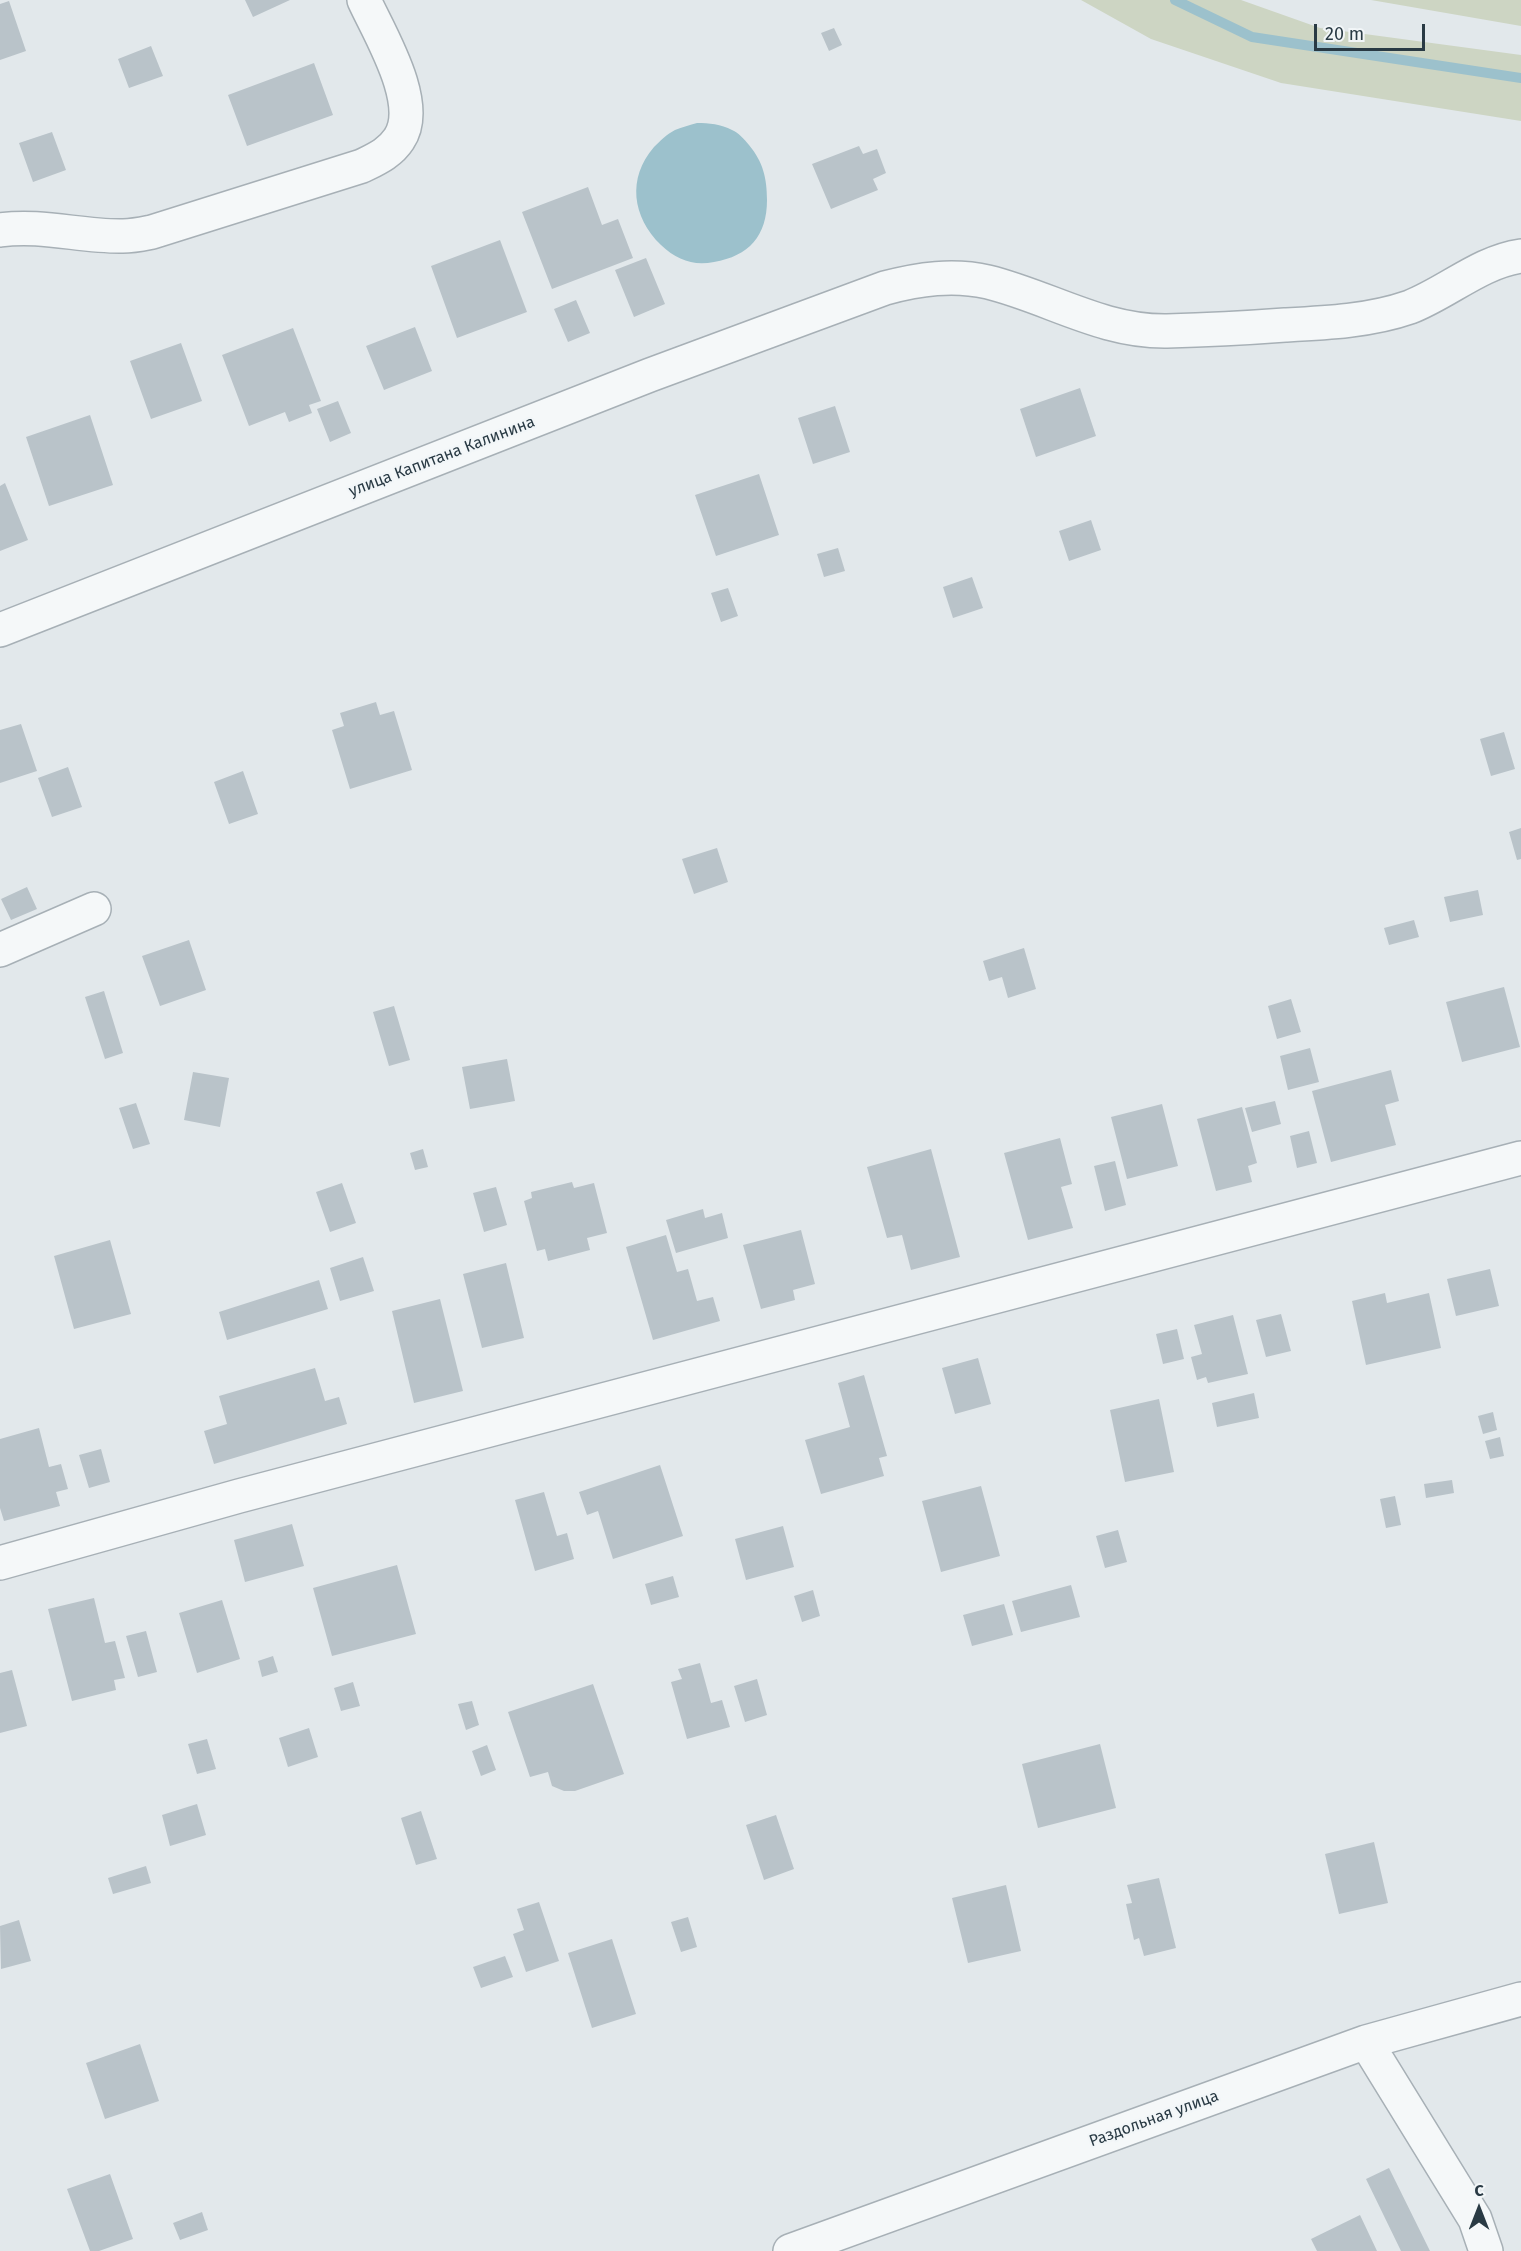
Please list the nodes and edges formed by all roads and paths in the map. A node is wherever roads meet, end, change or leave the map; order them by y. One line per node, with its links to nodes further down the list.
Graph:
1 (364, 0): 2 (street)
2 (0, 230)
3 (1521, 256): 4 (street, улица Капитана Калинина)
4 (0, 630)
5 (94, 909): 6 (street)
6 (0, 950)
7 (1521, 1158): 8 (street)
8 (0, 1563)
9 (1521, 1999): 10 (street, Раздольная улица)
10 (1366, 2042): 11 (street, Раздольная улица); 12 (street)
11 (790, 2251)
12 (1486, 2251)

